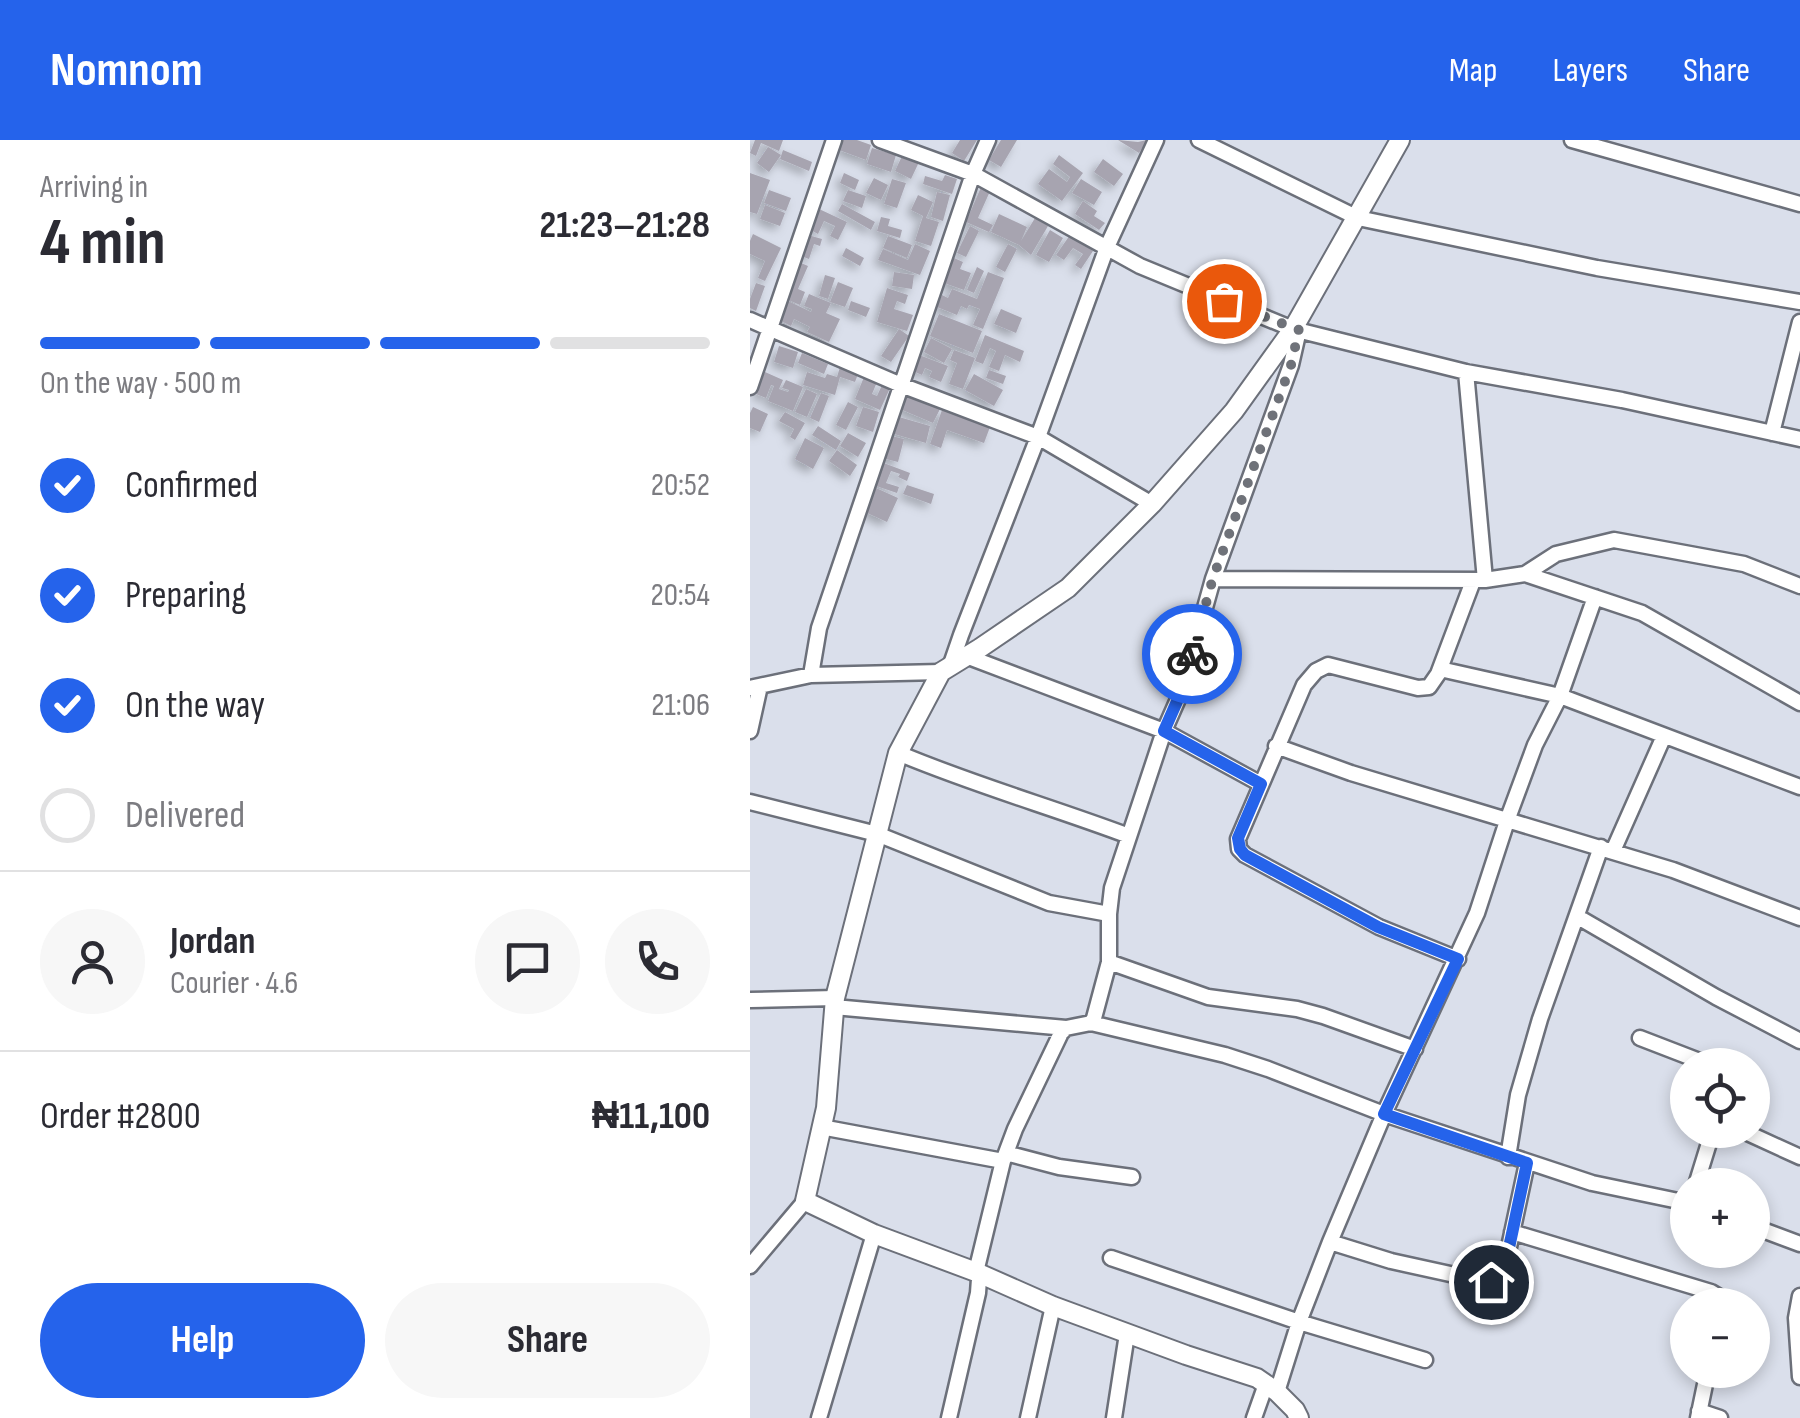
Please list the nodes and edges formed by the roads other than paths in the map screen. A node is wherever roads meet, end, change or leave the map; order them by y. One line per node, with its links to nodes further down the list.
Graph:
1 (834, 140): 15 (street)
2 (880, 140): 8 (street)
3 (988, 140): 8 (street)
4 (1156, 140): 11 (street)
5 (1198, 140): 10 (street)
6 (1400, 140): 10 (street)
7 (1572, 140): 9 (street)
8 (973, 174): 11 (street); 18 (street)
9 (1800, 204)
10 (1358, 218): 12 (street); 16 (street)
11 (1107, 247): 16 (street); 21 (street)
12 (1800, 302)
13 (750, 320): 15 (street)
14 (1800, 322): 20 (street)
15 (769, 327): 18 (street); 19 (street)
16 (1296, 329): 17 (street); 23 (street); 25 (street)
17 (1466, 372): 20 (street); 26 (street)
18 (901, 385): 21 (street); 31 (street)
19 (750, 388)
20 (1772, 433): 22 (street)
21 (1038, 437): 23 (street); 29 (street)
22 (1800, 439)
23 (1152, 504): 29 (street)
24 (1524, 574): 26 (street); 27 (street); 28 (street)
25 (1213, 578): 26 (street); 36 (street)
26 (1479, 581): 30 (street)
27 (1800, 586)
28 (1595, 597): 33 (street); 34 (street)
29 (953, 664): 31 (street); 36 (street); 39 (street)
30 (1440, 669): 33 (street); 38 (street)
31 (811, 675): 32 (street)
32 (755, 687): 35 (street)
33 (1560, 696): 37 (street); 43 (street)
34 (1800, 703)
35 (750, 731)
36 (1164, 731): 40 (street); 45 (street)
37 (1664, 736): 41 (street); 46 (street)
38 (1276, 746): 40 (street); 43 (street)
39 (898, 753): 44 (street); 45 (street)
40 (1261, 784): 50 (street)
41 (1800, 787)
42 (750, 802): 44 (street)
43 (1508, 818): 46 (street); 50 (street)
44 (877, 834): 47 (street); 53 (street)
45 (1129, 836): 47 (street)
46 (1607, 850): 48 (street); 49 (street)
47 (1109, 914): 51 (street)
48 (1578, 917): 57 (street); 64 (street)
49 (1800, 918)
50 (1458, 959): 58 (street)
51 (1109, 962): 54 (street); 58 (street)
52 (750, 1000): 53 (street)
53 (835, 1002): 55 (street); 61 (street)
54 (1091, 1023): 55 (street); 60 (street)
55 (1066, 1028): 63 (street)
56 (1640, 1038): 59 (street)
57 (1800, 1041)
58 (1415, 1049): 60 (street)
59 (1670, 1050)
60 (1384, 1114): 64 (street); 73 (street)
61 (821, 1127): 63 (street); 69 (street)
62 (1770, 1144): 65 (street)
63 (1004, 1157): 67 (street); 77 (street)
64 (1508, 1157): 66 (street)
65 (1800, 1158)
66 (1527, 1163): 68 (street); 70 (street)
67 (1132, 1178)
68 (1670, 1199)
69 (806, 1201): 72 (street); 76 (street)
70 (1512, 1232): 73 (street); 78 (street)
71 (1770, 1233): 74 (street)
72 (874, 1234): 77 (street); 89 (street)
73 (1330, 1242): 81 (street)
74 (1800, 1244)
75 (1111, 1258): 81 (street)
76 (750, 1266)
77 (976, 1272): 80 (street); 90 (street)
78 (1698, 1288)
79 (1800, 1296): 83 (street)
80 (1054, 1306): 82 (street); 91 (street)
81 (1299, 1322): 84 (street); 86 (street)
82 (1128, 1334): 86 (street); 92 (street)
83 (1799, 1357): 85 (street)
84 (1425, 1360)
85 (1800, 1377)
86 (1272, 1388): 93 (street); 94 (street)
87 (1704, 1388): 88 (street)
88 (1699, 1414): 95 (street)
89 (819, 1418)
90 (950, 1418)
91 (1028, 1418)
92 (1114, 1418)
93 (1254, 1418)
94 (1299, 1418)
95 (1720, 1418)

